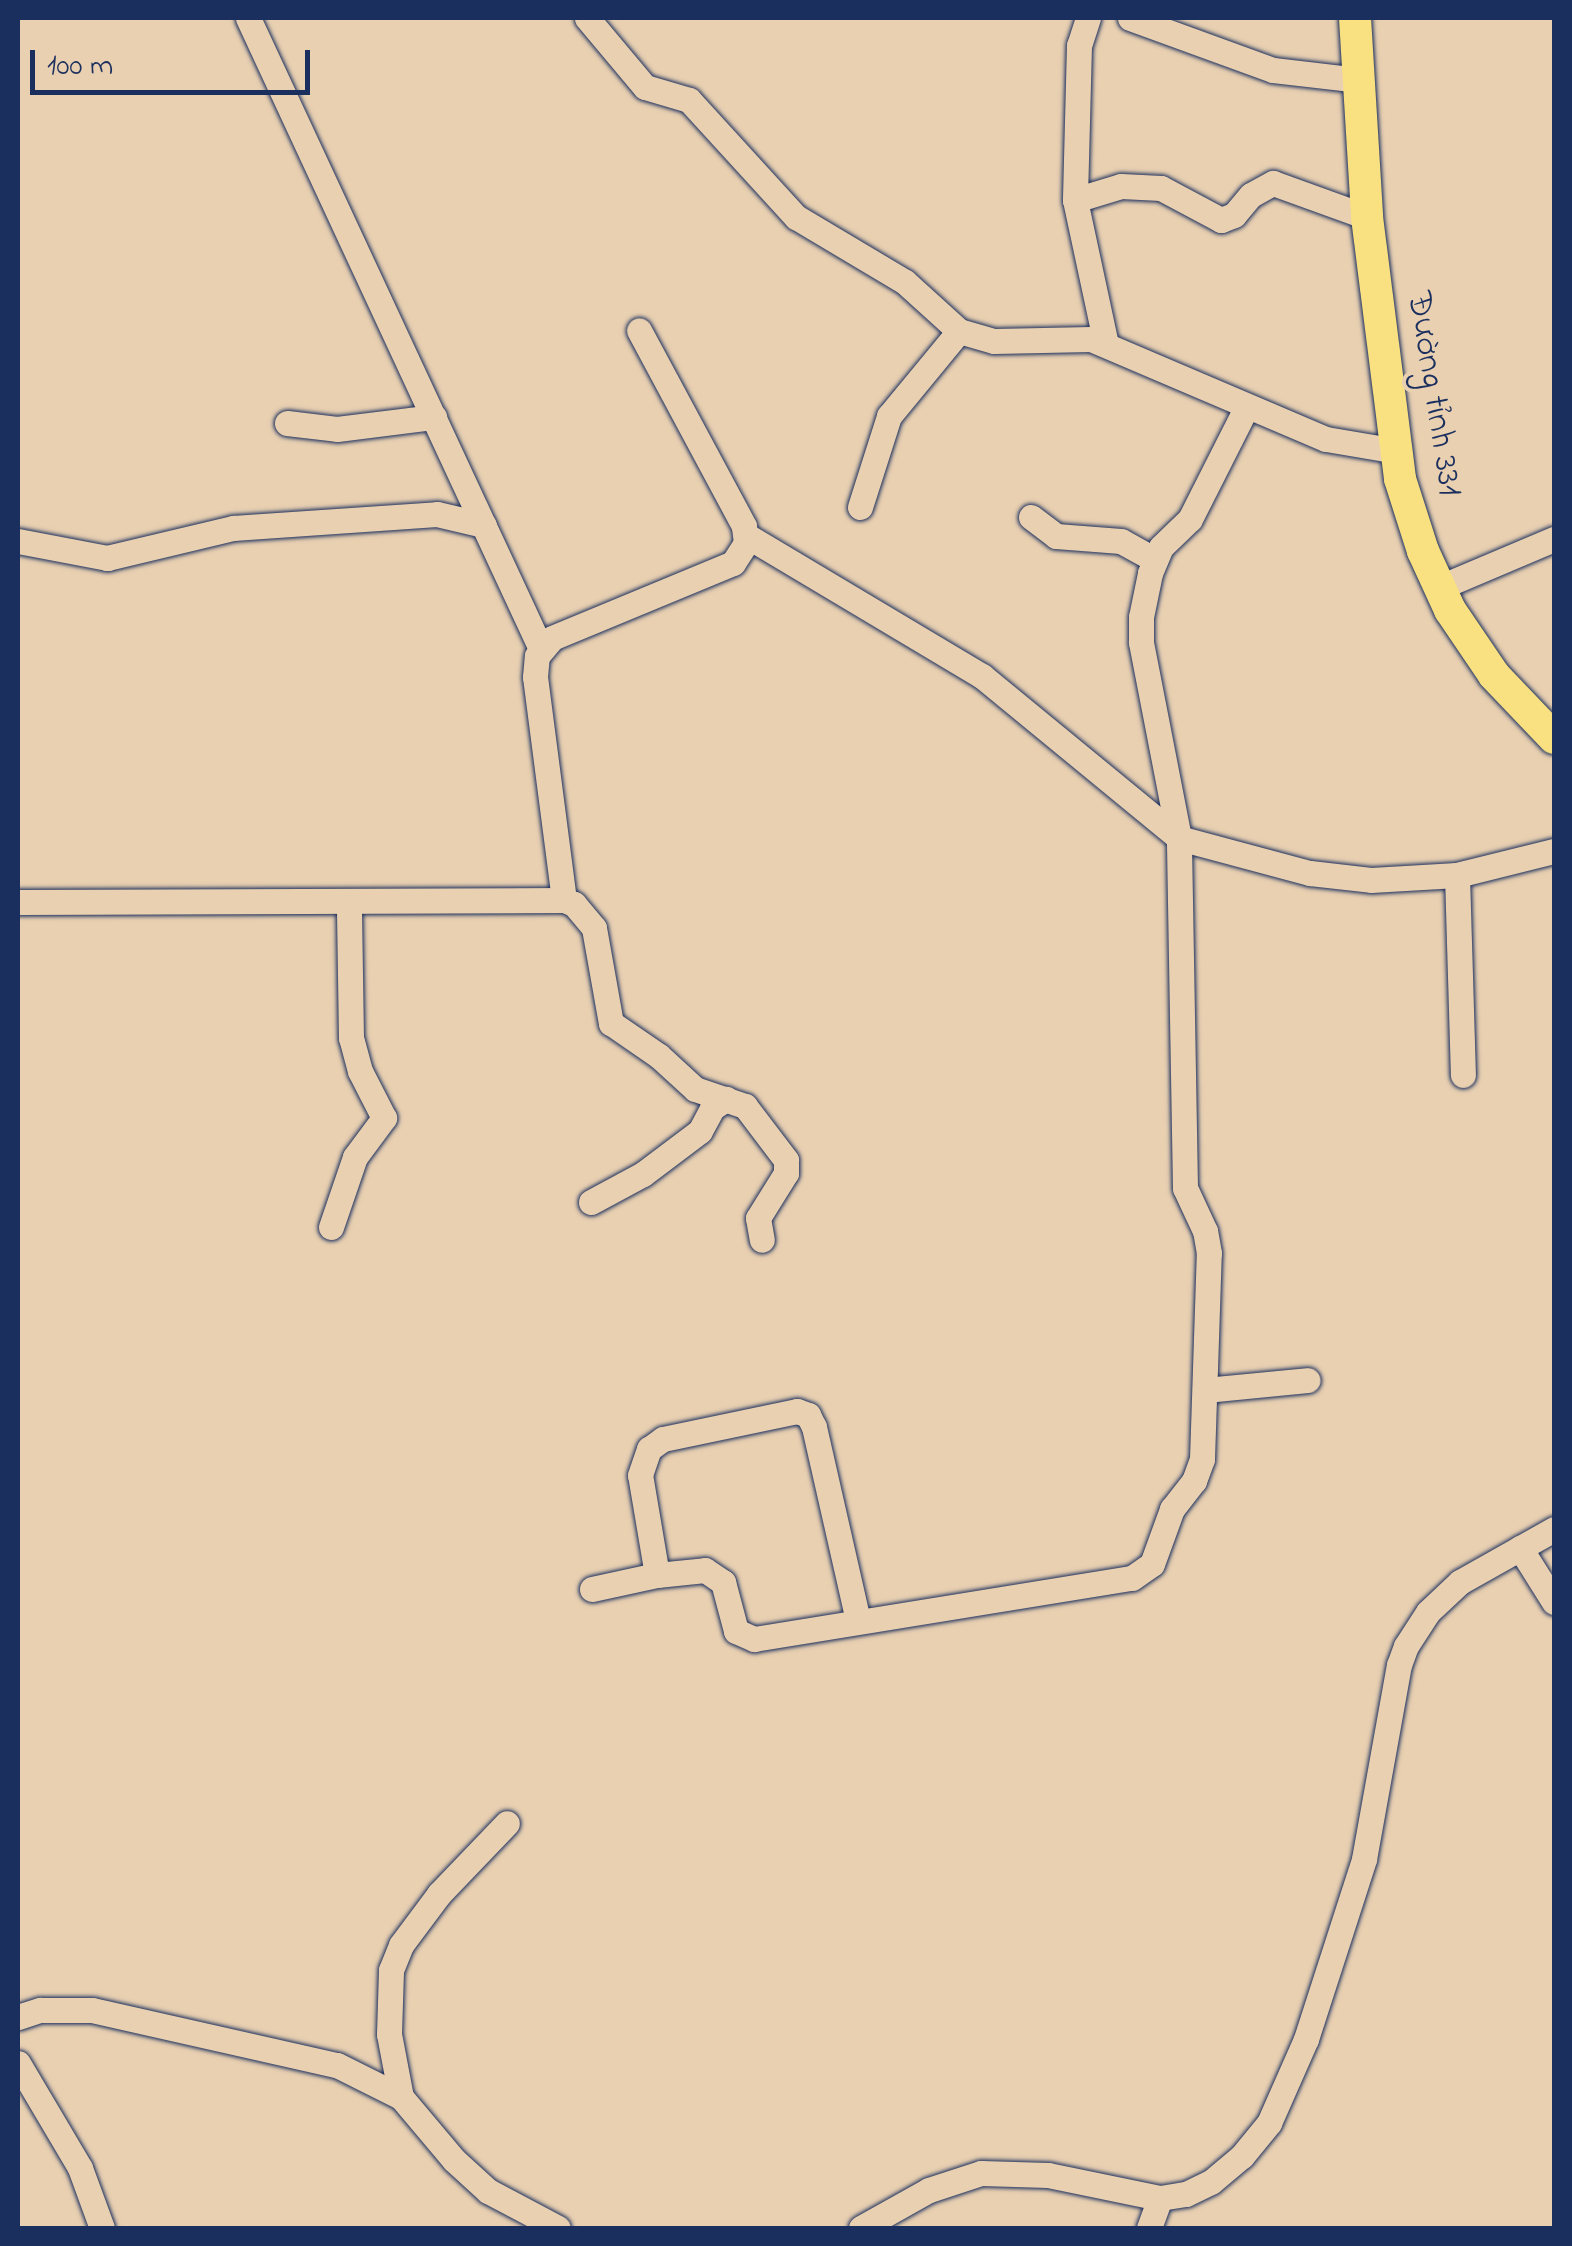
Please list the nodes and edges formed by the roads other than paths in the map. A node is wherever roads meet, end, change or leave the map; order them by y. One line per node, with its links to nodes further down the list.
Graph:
1 (248, 18): 13 (street)
2 (587, 18): 10 (street)
3 (1088, 18): 7 (street)
4 (1130, 18): 6 (street)
5 (1355, 18): 6 (main road, Đường tỉnh 331)
6 (1360, 80): 8 (main road, Đường tỉnh 331)
7 (1075, 200): 8 (street); 11 (street)
8 (1367, 217): 15 (main road, Đường tỉnh 331)
9 (639, 330): 19 (street)
10 (960, 332): 11 (street); 16 (street)
11 (1106, 344): 12 (street)
12 (1246, 408): 15 (street); 22 (street)
13 (434, 417): 14 (street); 18 (street)
14 (287, 424)
15 (1397, 451): 23 (main road, Đường tỉnh 331)
16 (860, 507)
17 (1031, 517): 22 (street)
18 (484, 525): 21 (street); 24 (street)
19 (746, 536): 24 (street); 26 (street)
20 (1554, 539): 23 (street)
21 (18, 541)
22 (1155, 560): 26 (street)
23 (1438, 588): 25 (main road, Đường tỉnh 331)
24 (540, 650): 29 (street)
25 (1554, 738)
26 (1178, 838): 28 (street); 38 (street)
27 (1554, 851): 28 (street)
28 (1456, 875): 32 (street)
29 (564, 900): 31 (street); 33 (street)
30 (18, 902): 31 (street)
31 (349, 904): 35 (street)
32 (1463, 1076)
33 (726, 1098): 34 (street); 36 (street)
34 (592, 1202)
35 (330, 1227)
36 (762, 1240)
37 (1308, 1380): 38 (street)
38 (1205, 1390): 44 (street)
39 (1554, 1529): 40 (street)
40 (1520, 1548): 43 (street); 49 (street)
41 (657, 1575): 42 (street); 44 (street); 44 (street)
42 (592, 1589)
43 (1554, 1602)
44 (858, 1620)
45 (507, 1823): 48 (street)
46 (18, 2017): 48 (street)
47 (18, 2063): 50 (street)
48 (400, 2097): 51 (street)
49 (1160, 2198): 52 (street); 53 (street)
50 (102, 2228)
51 (558, 2228)
52 (862, 2228)
53 (1149, 2228)

